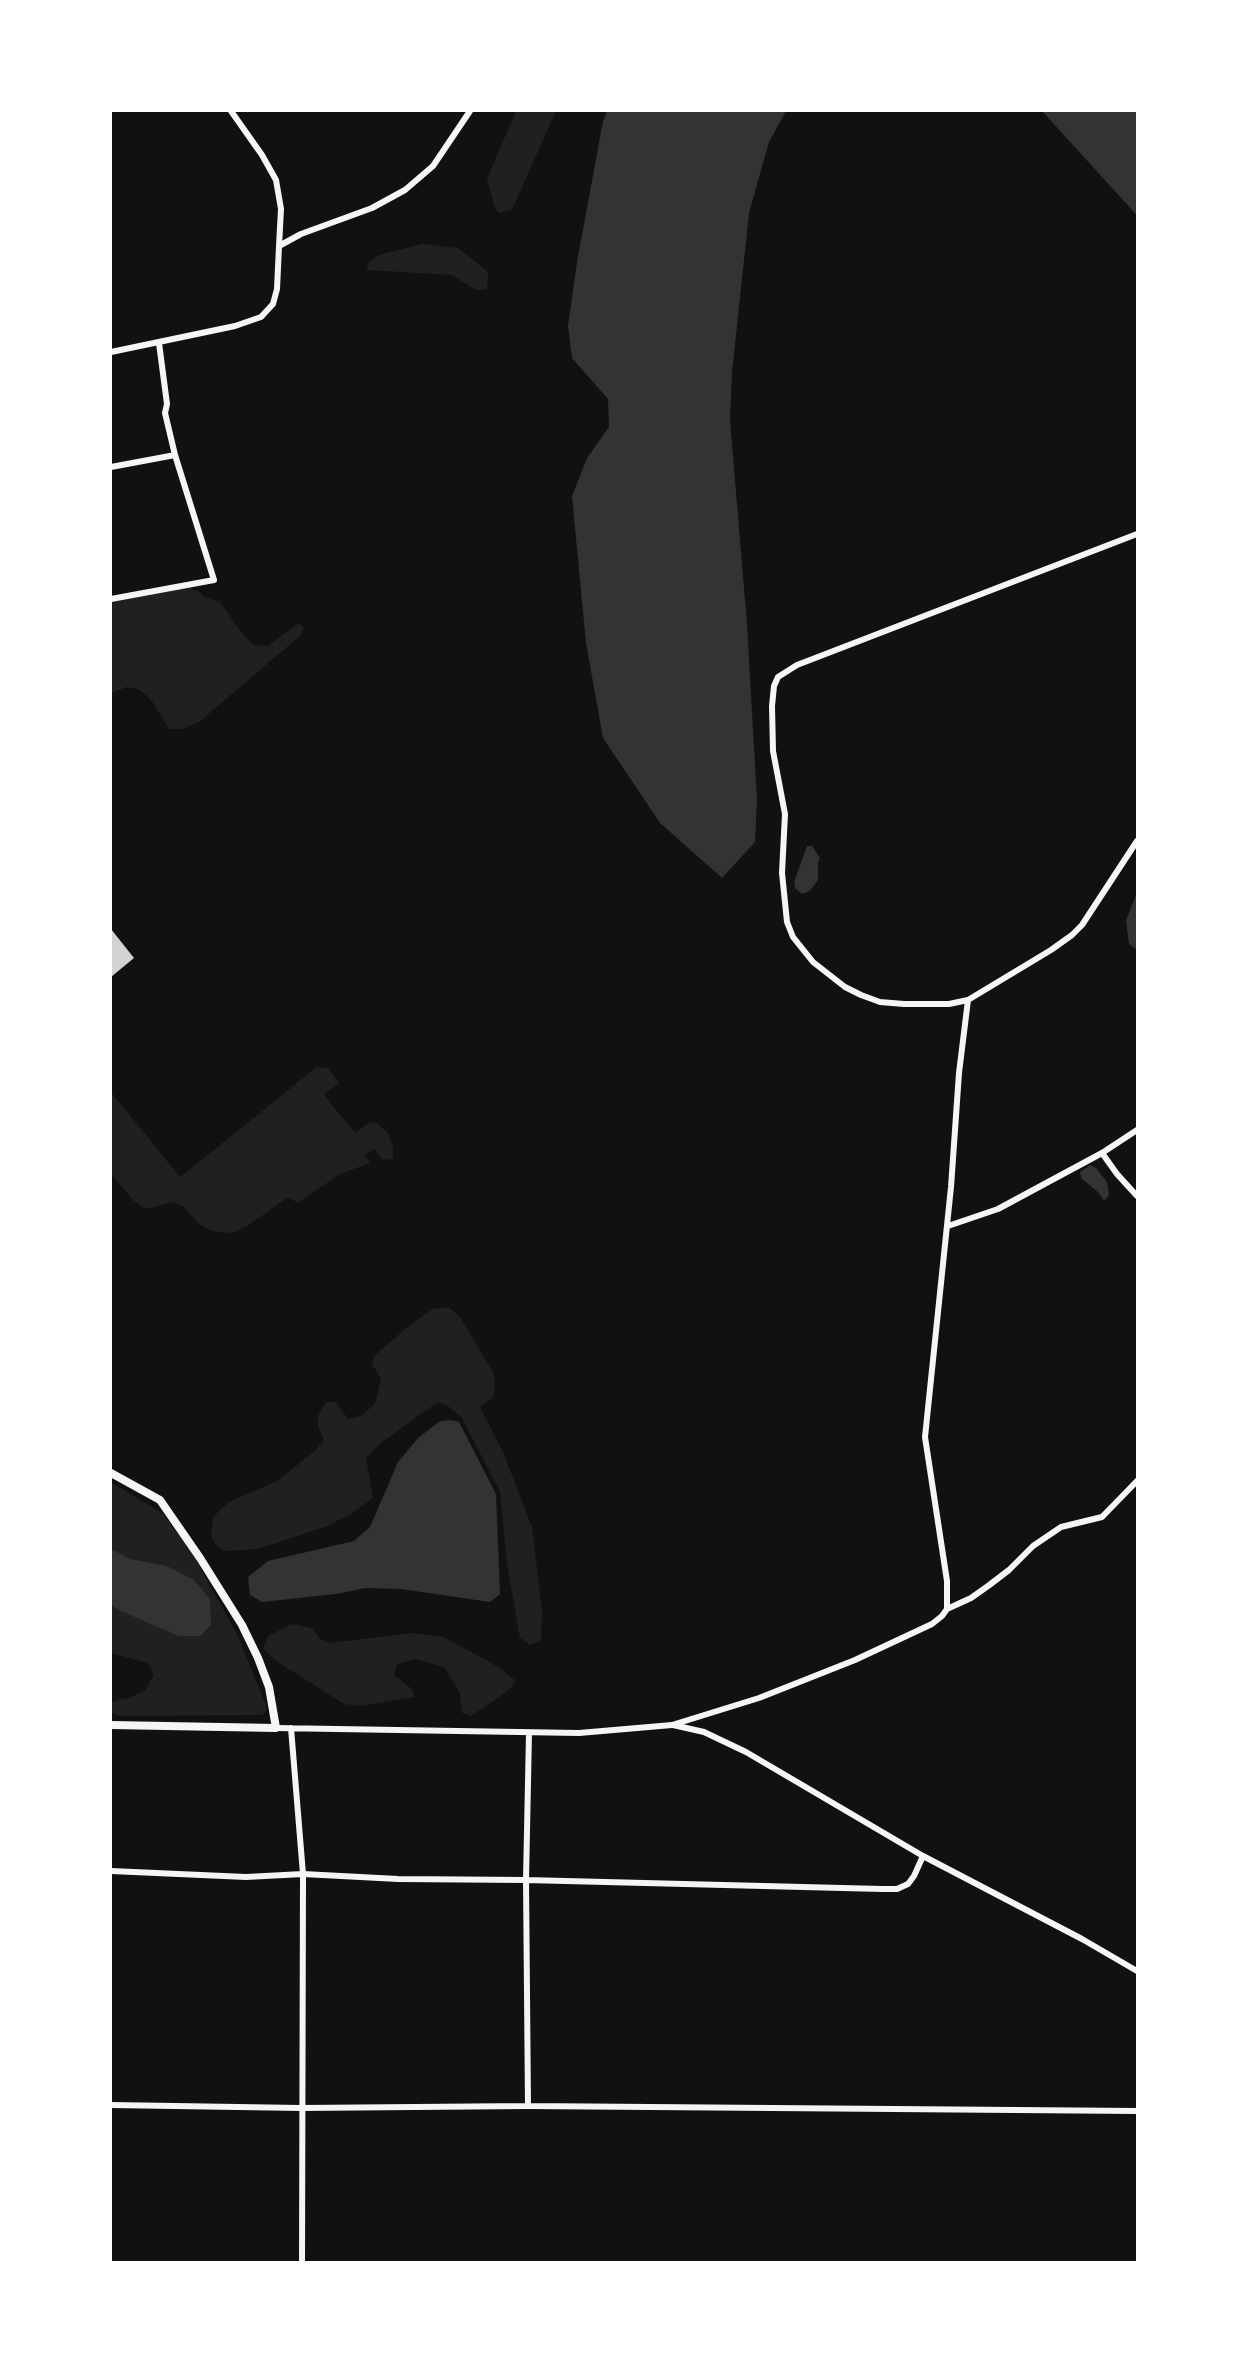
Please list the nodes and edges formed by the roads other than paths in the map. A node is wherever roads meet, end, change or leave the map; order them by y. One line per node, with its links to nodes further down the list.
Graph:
1 (231, 111): 3 (street)
2 (470, 111): 3 (street)
3 (279, 246): 4 (street)
4 (159, 343): 5 (street); 6 (street)
5 (111, 352)
6 (174, 455): 7 (street); 9 (street)
7 (111, 467)
8 (1137, 534): 11 (street)
9 (111, 599)
10 (1137, 841): 11 (street)
11 (968, 1000): 15 (street)
12 (1137, 1130): 13 (street)
13 (1102, 1153): 14 (street); 15 (street)
14 (1137, 1196)
15 (948, 1226): 18 (street)
16 (111, 1473): 21 (street)
17 (1137, 1481): 18 (street)
18 (947, 1609): 20 (street)
19 (111, 1725): 21 (street)
20 (672, 1725): 23 (street); 24 (street)
21 (276, 1728): 22 (street)
22 (291, 1728): 23 (street); 26 (street)
23 (529, 1733): 27 (street)
24 (923, 1856): 27 (street); 28 (street)
25 (111, 1871): 26 (street)
26 (303, 1875): 27 (street); 31 (street)
27 (526, 1880): 30 (street)
28 (1137, 1971)
29 (111, 2105): 31 (street)
30 (528, 2106): 31 (street); 32 (street)
31 (301, 2108): 33 (street)
32 (1137, 2111)
33 (302, 2262)

